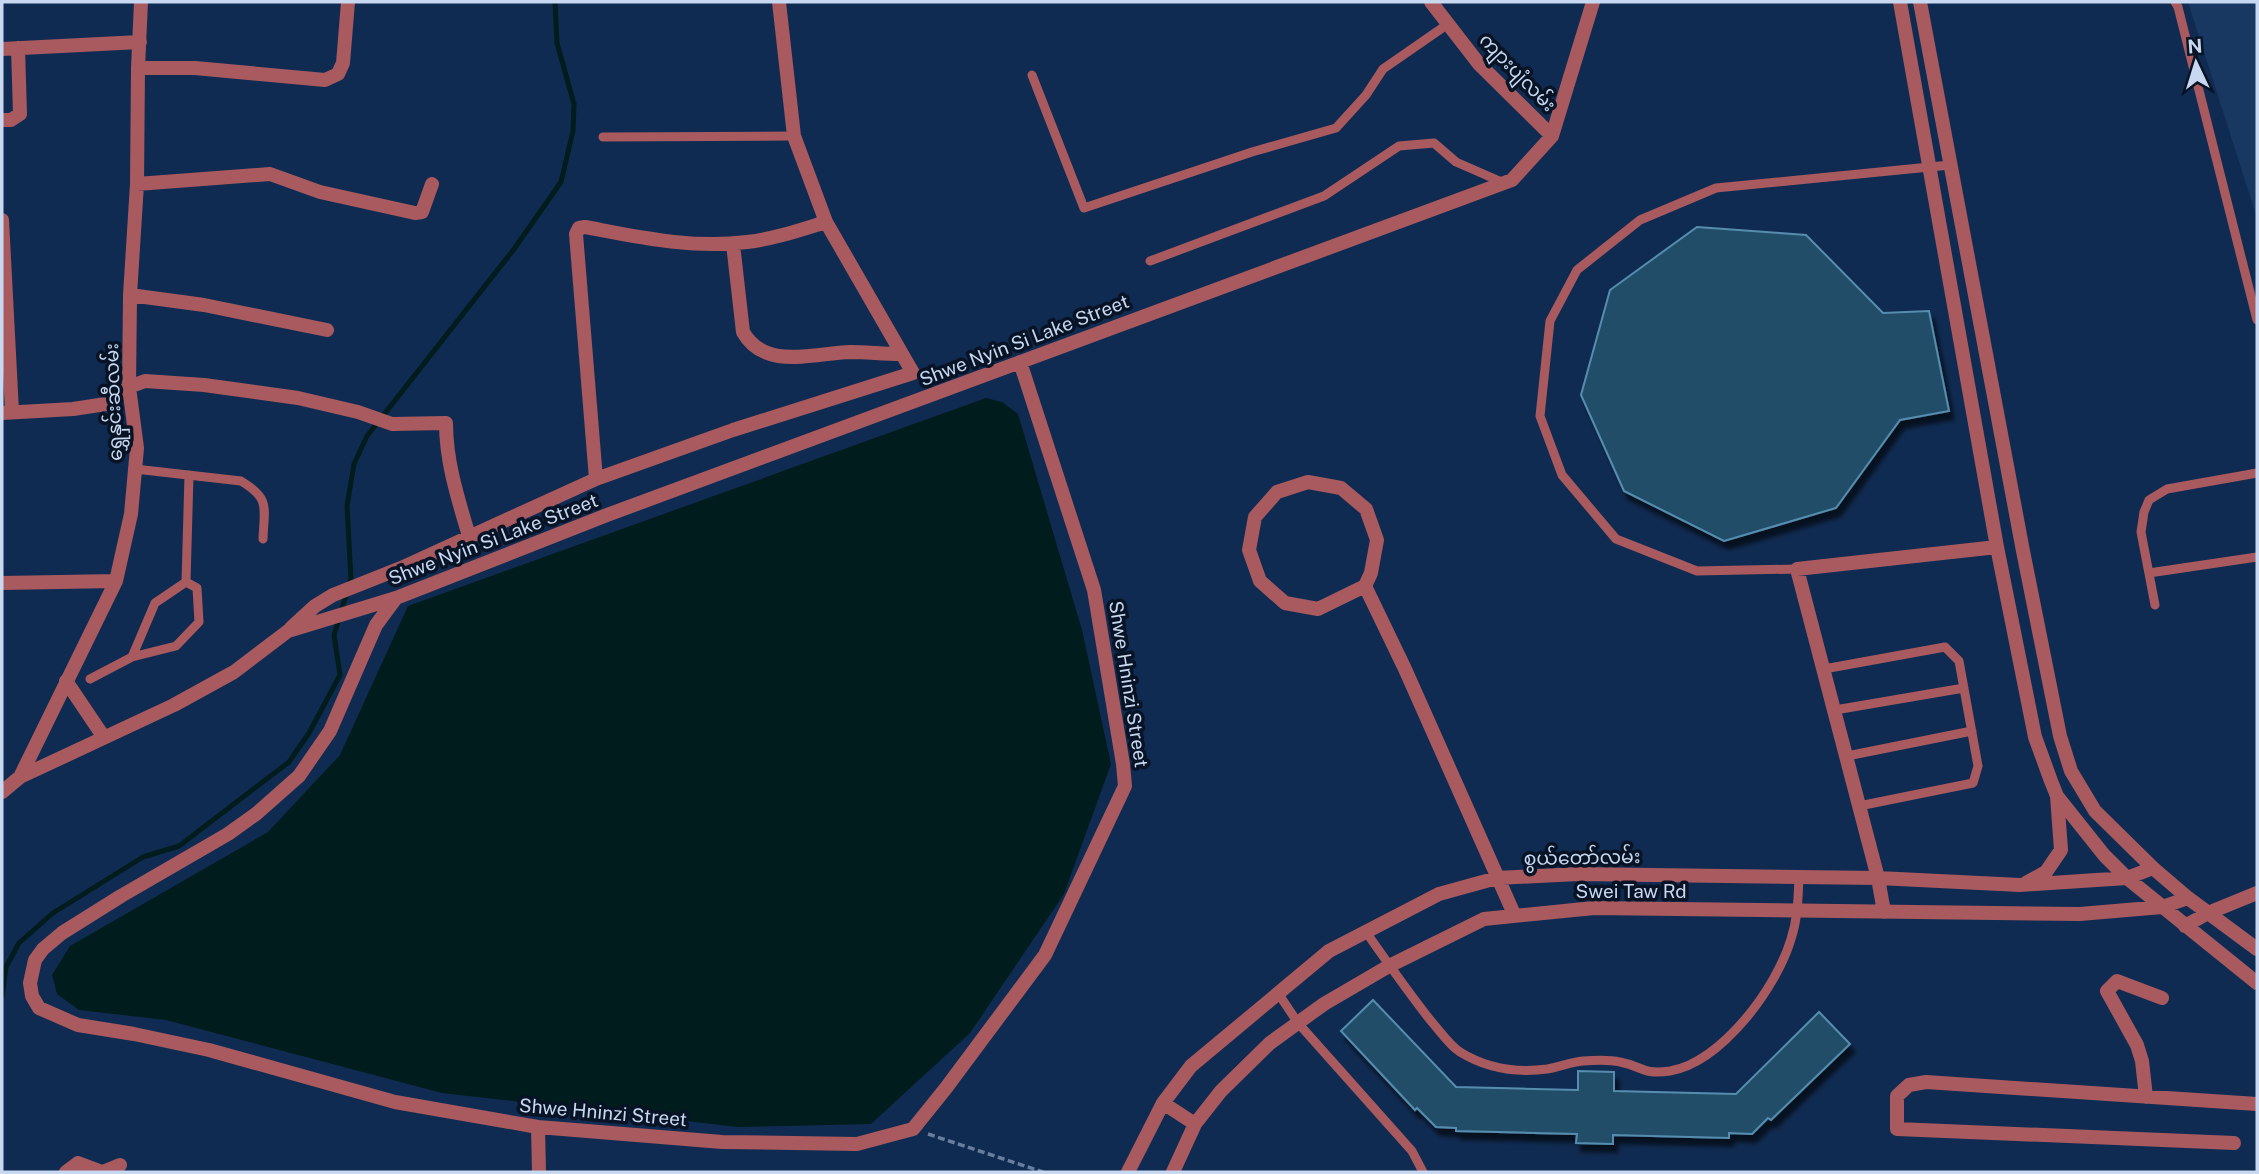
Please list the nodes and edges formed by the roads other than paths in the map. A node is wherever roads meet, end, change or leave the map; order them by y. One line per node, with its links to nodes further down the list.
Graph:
1 (141, 2): 10 (street, ရွှေနှင်းဆီလမ်း)
2 (348, 2): 13 (street)
3 (779, 2): 16 (street)
4 (1431, 2): 9 (street, ကျားပျံလမ်း)
5 (1593, 2): 17 (street, Shwe Nyin Si Lake Street)
6 (1900, 2): 20 (street)
7 (1920, 2): 19 (street)
8 (2175, 2): 29 (lane)
9 (1448, 24): 14 (lane); 17 (street, ကျားပျံလမ်း)
10 (140, 42): 11 (street); 13 (street, ရွှေနှင်းဆီလမ်း)
11 (18, 48): 12 (street); 15 (street)
12 (2, 49)
13 (138, 68): 22 (street, ရွှေနှင်းဆီလမ်း)
14 (1032, 75)
15 (2, 120)
16 (794, 136): 18 (lane); 25 (street)
17 (1552, 136): 21 (street, Shwe Nyin Si Lake Street)
18 (603, 137)
19 (1950, 165): 20 (lane); 65 (street)
20 (1932, 167): 41 (street); 43 (lane)
21 (1504, 183): 27 (lane); 32 (street, Shwe Nyin Si Lake Street)
22 (137, 184): 23 (street); 28 (street, ရွှေနှင်းဆီလမ်း)
23 (432, 184)
24 (2, 220): 34 (street)
25 (826, 222): 26 (street); 31 (street)
26 (733, 243): 31 (street); 38 (street)
27 (1150, 261)
28 (130, 295): 30 (street); 33 (street, ရွှေနှင်းဆီလမ်း)
29 (2257, 320)
30 (327, 330)
31 (900, 354): 38 (street)
32 (1020, 362): 49 (street, Shwe Nyin Si Lake Street); 90 (street, Shwe Hninzi Street)
33 (129, 387): 34 (street); 35 (street, ရွှေနှင်းဆီလမ်း); 39 (street)
34 (7, 412)
35 (135, 470): 37 (lane); 45 (street, ရွှေနှင်းဆီလမ်း)
36 (2257, 473): 44 (lane)
37 (189, 475): 40 (lane); 46 (lane)
38 (596, 479): 39 (street)
39 (469, 536): 51 (street)
40 (263, 539)
41 (1997, 547): 43 (street); 63 (street)
42 (2257, 557): 44 (lane)
43 (1797, 569): 53 (street)
44 (2149, 573): 50 (lane)
45 (116, 581): 47 (street); 55 (street, ရွှေနှင်းဆီလမ်း)
46 (186, 582): 52 (lane); 52 (lane)
47 (2, 583)
48 (1365, 586): 48 (street); 68 (street)
49 (396, 598): 51 (street, Shwe Nyin Si Lake Street); 90 (street, Shwe Hninzi Street)
50 (2155, 604)
51 (288, 631): 59 (street)
52 (132, 657): 54 (lane)
53 (1824, 669): 56 (lane); 57 (street)
54 (90, 680)
55 (66, 681): 59 (street); 61 (street, ရွှေနှင်းဆီလမ်း)
56 (1964, 688): 57 (lane); 58 (lane)
57 (1835, 710): 60 (street)
58 (1972, 731): 60 (lane); 64 (lane)
59 (103, 736): 61 (street)
60 (1846, 755): 64 (street)
61 (20, 777): 62 (street)
62 (2, 792)
63 (2057, 796): 69 (street); 70 (street)
64 (1859, 806): 67 (street)
65 (2153, 868): 69 (street, စွယ်တော်လမ်း); 72 (street)
66 (1799, 877): 67 (street, စွယ်တော်လမ်း); 68 (street, စွယ်တော်လမ်း); 74 (lane)
67 (1878, 877): 70 (street, စွယ်တော်လမ်း); 75 (street)
68 (1497, 878): 77 (street); 79 (street, စွယ်တော်လမ်း)
69 (2127, 878): 70 (street, စွယ်တော်လမ်း); 73 (street)
70 (2021, 885)
71 (2257, 893): 76 (street)
72 (2188, 898): 73 (street, Swei Taw Rd); 76 (street)
73 (2162, 907): 75 (street, Swei Taw Rd); 78 (street)
74 (1798, 912): 75 (street, Swei Taw Rd); 77 (street, Swei Taw Rd); 81 (lane)
75 (1884, 912)
76 (2208, 913): 78 (street); 80 (street)
77 (1514, 914): 81 (street, Swei Taw Rd)
78 (2185, 926): 82 (street)
79 (1366, 932): 81 (lane); 83 (street, စွယ်တော်လမ်း)
80 (2257, 949)
81 (1389, 966): 85 (street, Swei Taw Rd)
82 (2257, 983)
83 (1278, 993): 85 (lane); 87 (street, စွယ်တော်လမ်း)
84 (2162, 998): 86 (street)
85 (1298, 1023): 89 (street, Swei Taw Rd); 98 (lane)
86 (2146, 1097): 88 (street); 91 (street)
87 (1163, 1102): 89 (street); 96 (street, စွယ်တော်လမ်း)
88 (2257, 1104)
89 (1195, 1124): 97 (street, Swei Taw Rd)
90 (538, 1127): 95 (street)
91 (2234, 1143)
92 (120, 1165): 94 (street)
93 (66, 1172): 94 (street)
94 (103, 1172)
95 (539, 1172)
96 (1128, 1172)
97 (1173, 1172)
98 (1423, 1172)

